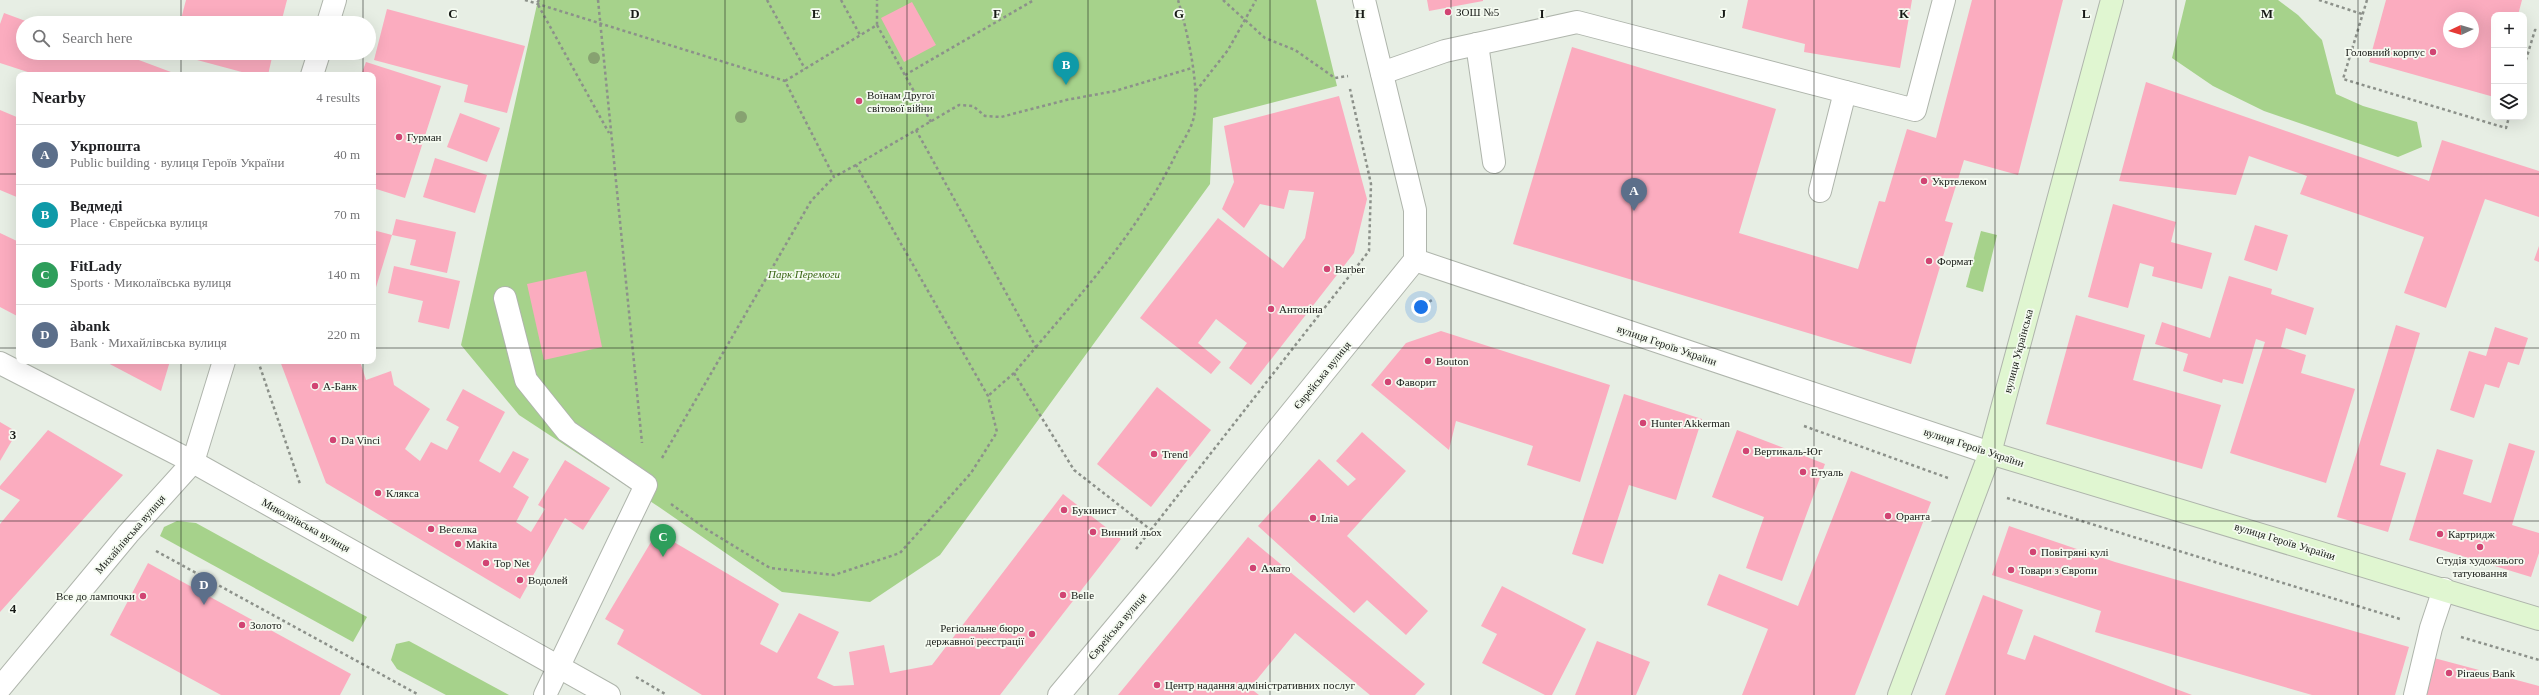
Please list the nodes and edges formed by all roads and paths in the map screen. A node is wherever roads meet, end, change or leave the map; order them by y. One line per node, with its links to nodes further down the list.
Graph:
1 (335, 0): 19 (street)
2 (525, 0): 17 (path)
3 (539, 0): 17 (path)
4 (598, 0): 21 (path)
5 (767, 0): 30 (path)
6 (841, 0): 24 (path)
7 (878, 0): 22 (path)
8 (1034, 0): 33 (path)
9 (1178, 0): 28 (path)
10 (1223, 0): 20 (path)
11 (1256, 0): 20 (path)
12 (1364, 0): 32 (street)
13 (1944, 0): 37 (street)
14 (2112, 0): 54 (street, вулиця Українська)
15 (2319, 0): 18 (path)
16 (2367, 0): 18 (path)
17 (537, 4): 21 (path); 41 (path)
18 (2362, 14): 38 (path)
19 (330, 16)
20 (1245, 20): 34 (path); 36 (path)
21 (599, 23): 35 (path); 41 (path)
22 (877, 25): 24 (path); 33 (path)
23 (2539, 31): 26 (path)
24 (860, 35): 30 (path)
25 (1476, 44): 32 (street); 37 (street); 42 (street)
26 (2527, 56)
27 (317, 60): 31 (street)
28 (1192, 68): 36 (path); 39 (path)
29 (1346, 68): 34 (path)
30 (805, 69): 35 (path)
31 (313, 72)
32 (1382, 73): 46 (street)
33 (905, 75): 39 (path)
34 (1348, 76): 58 (path)
35 (785, 81): 44 (path)
36 (1195, 91): 48 (path)
37 (1845, 92): 45 (street)
38 (2508, 120)
39 (931, 122): 40 (path)
40 (916, 130): 43 (path); 48 (path)
41 (610, 135): 56 (path)
42 (1494, 162)
43 (856, 165): 44 (path); 53 (path)
44 (834, 177): 56 (path)
45 (1820, 191)
46 (1415, 260): 54 (street, вулиця Героїв України); 68 (street, Єврейська вулиця)
47 (505, 298): 56 (street)
48 (1036, 347): 52 (path)
49 (0, 363): 55 (street, Миколаївська вулиця)
50 (223, 364): 55 (street, Михайлівська вулиця)
51 (259, 364): 57 (path)
52 (1014, 373): 53 (path); 58 (path)
53 (988, 396): 56 (path)
54 (1990, 453): 61 (street, вулиця Героїв України); 69 (street, вулиця Українська)
55 (193, 462): 63 (street, Миколаївська вулиця); 64 (street, Михайлівська вулиця)
56 (646, 485): 63 (street)
57 (300, 487)
58 (1151, 530): 60 (path)
59 (153, 550): 65 (path)
60 (1132, 555)
61 (2444, 589): 62 (street, вулиця Героїв України); 70 (street)
62 (2539, 619)
63 (560, 667): 66 (street); 67 (street, Миколаївська вулиця)
64 (0, 688)
65 (419, 695)
66 (545, 695)
67 (609, 695)
68 (1059, 695)
69 (1899, 695)
70 (2415, 695)

